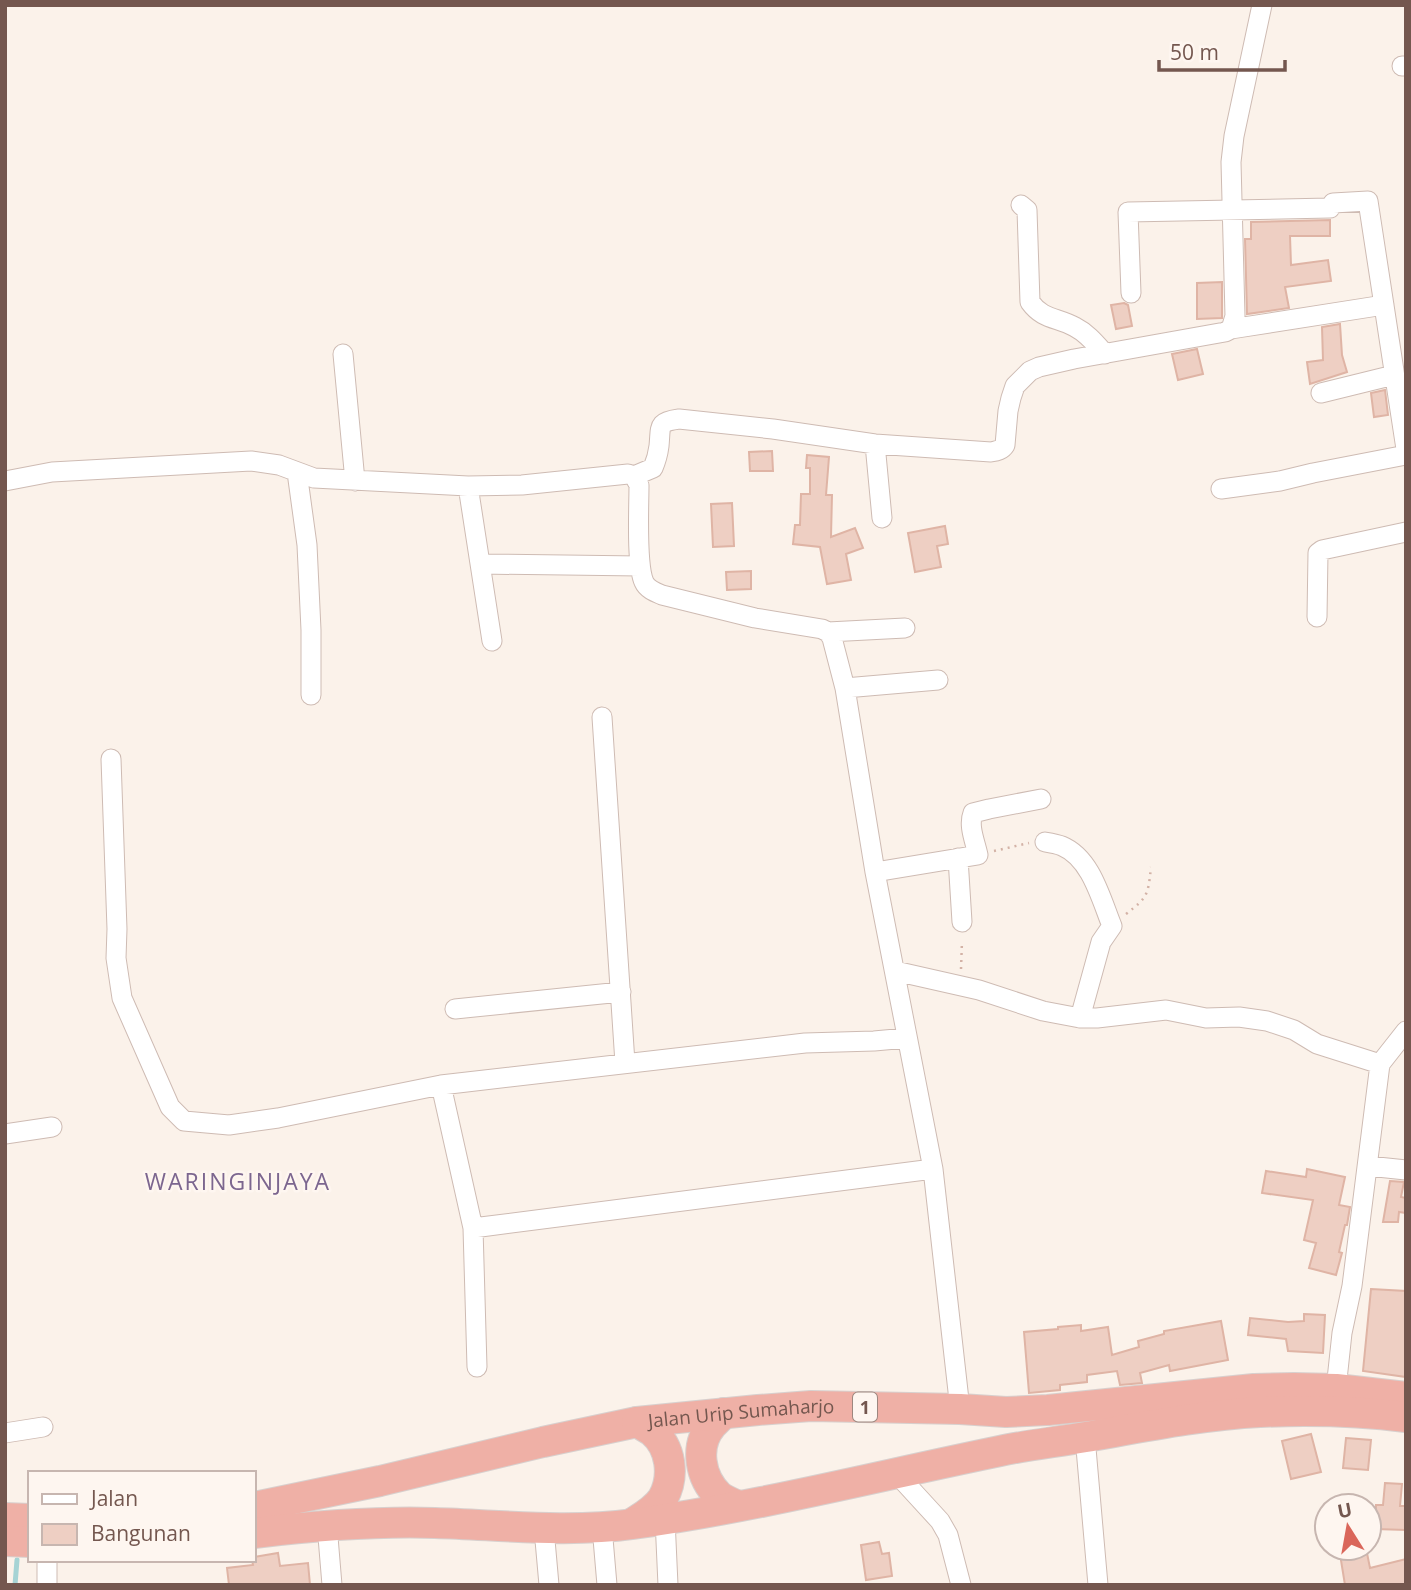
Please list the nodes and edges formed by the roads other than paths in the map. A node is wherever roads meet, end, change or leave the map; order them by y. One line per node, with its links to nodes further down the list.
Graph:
1 (1262, 5): 3 (street)
2 (1021, 205): 8 (street)
3 (1232, 209): 4 (street); 5 (street); 6 (street)
4 (1131, 293)
5 (1384, 305): 6 (street); 9 (street)
6 (1231, 329): 8 (street)
7 (343, 354): 17 (street)
8 (1105, 354): 11 (street)
9 (1394, 375): 10 (street); 12 (street)
10 (1321, 393)
11 (875, 444): 15 (street); 20 (street)
12 (1406, 449)
13 (1406, 455): 19 (street)
14 (298, 472): 16 (street); 17 (street); 30 (street)
15 (634, 476): 18 (street); 23 (street)
16 (5, 481)
17 (355, 481): 18 (street)
18 (468, 486): 22 (street)
19 (1221, 489)
20 (882, 518)
21 (1406, 532): 24 (street)
22 (480, 564): 23 (street); 27 (street)
23 (640, 566): 26 (street)
24 (1317, 617)
25 (905, 628): 26 (street)
26 (828, 632): 29 (street)
27 (492, 641)
28 (938, 680): 29 (street)
29 (845, 688): 36 (street)
30 (311, 695)
31 (602, 717): 39 (street)
32 (111, 759): 46 (street)
33 (1041, 799): 35 (street)
34 (1045, 842): 41 (street)
35 (968, 857): 36 (street); 37 (street)
36 (875, 873): 38 (street)
37 (962, 922)
38 (895, 971): 41 (street); 43 (street)
39 (621, 992): 40 (street); 44 (street)
40 (455, 1009)
41 (1080, 1018): 45 (street)
42 (1406, 1031): 45 (street)
43 (907, 1038): 44 (street); 50 (street)
44 (625, 1063): 46 (street)
45 (1380, 1064): 49 (street)
46 (441, 1085): 52 (street)
47 (52, 1127): 48 (street)
48 (5, 1134)
49 (1368, 1166): 51 (street); 54 (street)
50 (933, 1169): 52 (street); 58 (street)
51 (1406, 1170)
52 (473, 1228): 53 (street)
53 (477, 1367)
54 (1336, 1389): 55 (highway, Jalan Urip Sumaharjo / 1); 56 (highway, Jalan Urip Sumaharjo / 1)
55 (1406, 1397)
56 (1256, 1401): 57 (highway, Jalan Urip Sumaharjo / 1); 60 (highway, Jalan Urip Sumaharjo / 1)
57 (1209, 1406): 58 (highway, Jalan Urip Sumaharjo / 1); 64 (highway, Jalan Urip Sumaharjo / 1)
58 (960, 1409): 59 (highway, Jalan Urip Sumaharjo / 1)
59 (724, 1413): 61 (highway, Jalan Urip Sumaharjo / 1); 66 (highway)
60 (1406, 1417)
61 (637, 1422): 67 (highway, Jalan Urip Sumaharjo / 1); 71 (highway)
62 (43, 1427): 63 (street)
63 (5, 1433)
64 (1085, 1437): 65 (highway, Jalan Urip Sumaharjo / 1); 85 (street)
65 (896, 1474): 66 (highway, Jalan Urip Sumaharjo / 1); 84 (street)
66 (738, 1506): 70 (highway, Jalan Urip Sumaharjo / 1)
67 (256, 1507)
68 (5, 1518): 69 (highway)
69 (28, 1519)
70 (665, 1519): 71 (highway, Jalan Urip Sumaharjo / 1); 83 (street)
71 (631, 1524): 73 (highway, Jalan Urip Sumaharjo / 1)
72 (327, 1525): 74 (highway, Jalan Urip Sumaharjo / 1); 75 (highway, Jalan Urip Sumaharjo / 1); 80 (street)
73 (602, 1527): 74 (highway, Jalan Urip Sumaharjo / 1); 82 (street)
74 (544, 1529): 81 (street)
75 (256, 1532)
76 (5, 1541): 77 (highway)
77 (28, 1542)
78 (47, 1562): 79 (street)
79 (47, 1585)
80 (332, 1585)
81 (549, 1585)
82 (607, 1585)
83 (667, 1585)
84 (961, 1585)
85 (1098, 1585)

